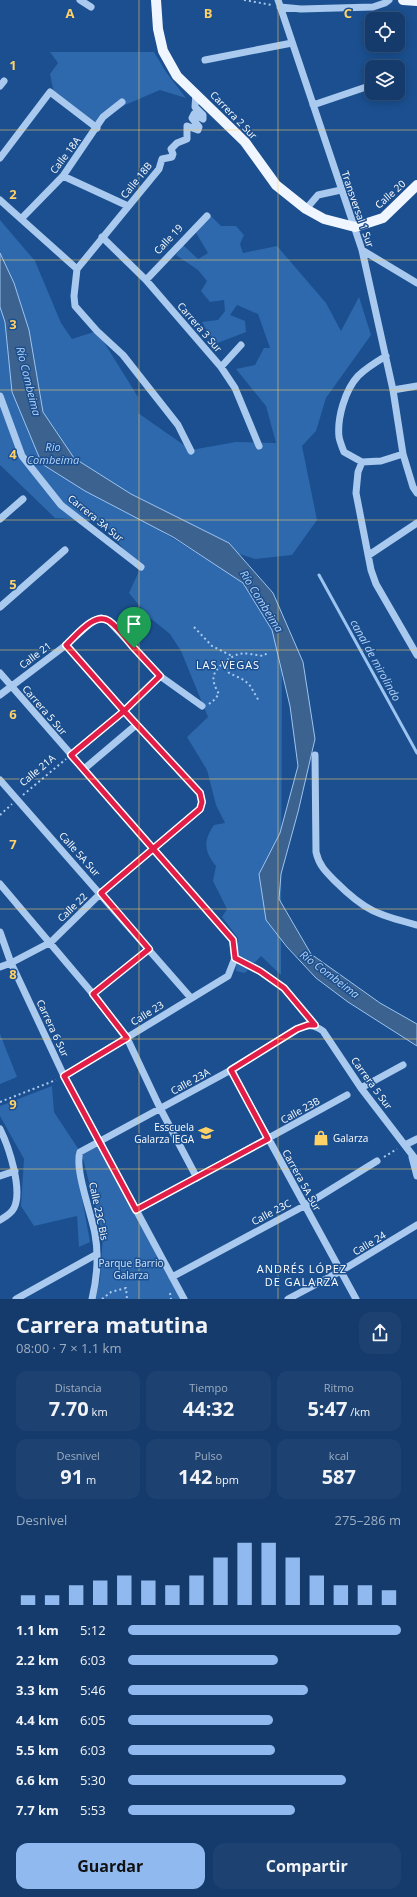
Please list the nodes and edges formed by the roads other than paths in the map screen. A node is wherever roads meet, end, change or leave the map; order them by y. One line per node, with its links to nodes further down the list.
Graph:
1 (80, 0): 5 (street)
2 (156, 0): 9 (main road, Carrera 2 Sur)
3 (389, 0): 4 (street)
4 (279, 3): 6 (street, Transversal 1 Sur)
5 (91, 7)
6 (292, 43): 7 (street); 11 (street, Transversal 1 Sur)
7 (205, 60)
8 (365, 88): 11 (street)
9 (196, 93): 18 (street, Calle 18B); 19 (main road, Carrera 2 Sur)
10 (122, 102): 12 (street, Calle 18A)
11 (313, 105): 16 (street, Transversal 1 Sur)
12 (97, 128): 13 (street); 14 (street, Calle 18A)
13 (0, 158)
14 (63, 176): 18 (street); 21 (street, Calle 18A)
15 (417, 186): 22 (main road, Calle 20)
16 (341, 190): 19 (street); 22 (street, Transversal 1 Sur)
17 (0, 200): 21 (street)
18 (128, 206): 23 (street, Calle 18B)
19 (306, 209): 22 (main road, Carrera 2 Sur)
20 (207, 216): 26 (street, Calle 19)
21 (21, 219): 25 (street)
22 (356, 227): 24 (street, Transversal 1 Sur)
23 (102, 238): 25 (street, Calle 18B); 26 (street, Carrera 3 Sur)
24 (362, 250): 27 (street); 29 (street, Transversal 1 Sur)
25 (77, 269): 35 (street)
26 (146, 280): 30 (street, Carrera 3 Sur)
27 (417, 283)
28 (241, 345): 30 (street)
29 (386, 356): 32 (street, Transversal 1 Sur); 37 (street)
30 (221, 367): 34 (street, Carrera 3 Sur)
31 (417, 386): 32 (street)
32 (393, 390): 36 (street, Transversal 1 Sur)
33 (0, 396): 44 (street, Carrera 3A Sur)
34 (259, 446)
35 (191, 451)
36 (403, 454): 37 (street); 38 (street)
37 (362, 462): 43 (street)
38 (417, 493)
39 (23, 499): 40 (street)
40 (0, 519)
41 (417, 523): 43 (street)
42 (65, 550): 45 (street)
43 (369, 555): 47 (street)
44 (141, 567)
45 (0, 607)
46 (66, 645): 49 (street, Calle 21); 50 (street, Calle 21); 53 (street)
47 (417, 655)
48 (0, 673): 50 (street, Carrera 5 Sur)
49 (160, 676): 52 (street); 53 (street)
50 (11, 686): 51 (street, Calle 21); 55 (street, Carrera 5 Sur)
51 (0, 695)
52 (202, 706)
53 (124, 711): 54 (street); 55 (street)
54 (136, 725): 57 (street); 59 (street, Calle 22)
55 (71, 755): 57 (street, Carrera 5 Sur)
56 (315, 755): 62 (street)
57 (84, 769): 59 (street, Carrera 5 Sur)
58 (0, 780): 61 (street, Calle 5A Sur)
59 (154, 848): 61 (street, Calle 22); 64 (street, Carrera 5 Sur)
60 (0, 884): 65 (street)
61 (101, 893): 65 (street, Calle 22); 68 (street, Calle 5A Sur)
62 (417, 925)
63 (0, 932): 66 (street, Carrera 6 Sur)
64 (233, 940): 68 (street, Calle 23)
65 (51, 942): 66 (street, Calle 22); 70 (street)
66 (11, 963): 67 (street, Calle 22); 73 (street, Carrera 6 Sur)
67 (0, 967)
68 (191, 998): 70 (street, Calle 23)
69 (312, 1025): 72 (street, Calle 23A); 74 (street, Carrera 5 Sur)
70 (127, 1038): 73 (street, Calle 23); 76 (street)
71 (403, 1065): 74 (street)
72 (231, 1070): 76 (street, Calle 23A); 78 (street, Carrera 5A Sur)
73 (64, 1076): 80 (street, Carrera 6 Sur)
74 (361, 1088): 81 (street, Carrera 5 Sur)
75 (347, 1096): 78 (street, Calle 23B)
76 (160, 1108): 80 (street, Calle 23A); 89 (street)
77 (0, 1129): 86 (street)
78 (268, 1139): 89 (street, Calle 23B); 90 (street, Carrera 5A Sur)
79 (417, 1139): 81 (street)
80 (100, 1142): 82 (street, Calle 23A); 91 (street, Carrera 6 Sur)
81 (405, 1144): 83 (street, Carrera 5 Sur)
82 (80, 1152): 94 (street, Calle 23C Bis)
83 (412, 1154): 85 (street, Carrera 5 Sur); 88 (street, Carrera 5 Sur)
84 (377, 1161): 90 (street, Calle 23C)
85 (417, 1161)
86 (15, 1172): 87 (street); 92 (street)
87 (0, 1176)
88 (417, 1176)
89 (197, 1178): 91 (street, Calle 23B)
90 (304, 1206): 95 (street, Carrera 5A Sur); 96 (street, Calle 23C)
91 (136, 1210): 96 (street, Carrera 6 Sur)
92 (0, 1220)
93 (417, 1225): 95 (street, Calle 24)
94 (97, 1254): 97 (street); 98 (street, Calle 23C Bis)
95 (341, 1271): 100 (street, Calle 24); 101 (street, Carrera 5A Sur)
96 (172, 1277): 99 (street, Carrera 6 Sur)
97 (16, 1299)
98 (92, 1299)
99 (184, 1299)
100 (288, 1299)
101 (356, 1299)

